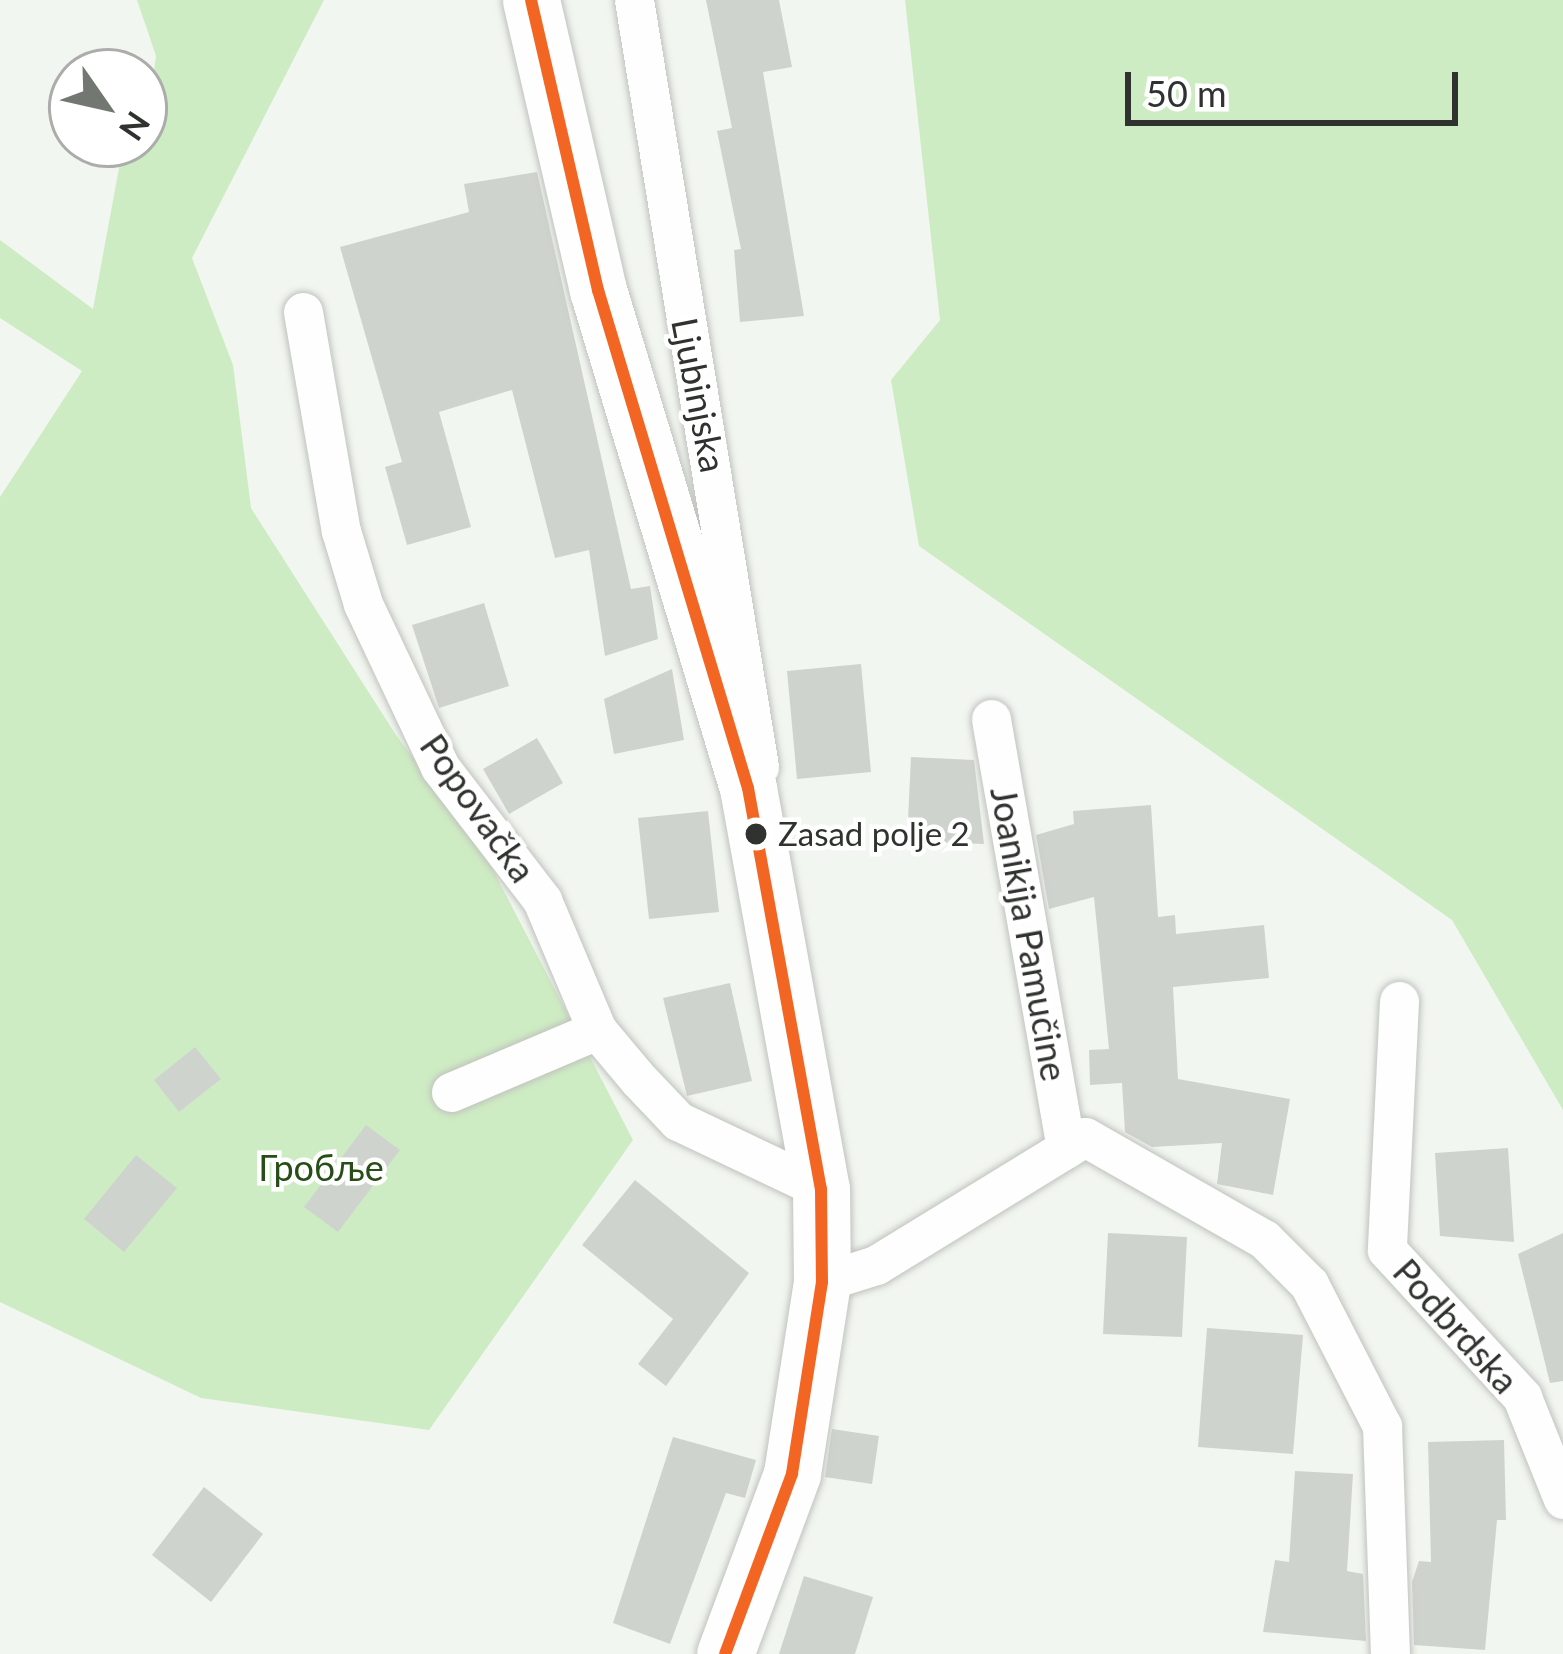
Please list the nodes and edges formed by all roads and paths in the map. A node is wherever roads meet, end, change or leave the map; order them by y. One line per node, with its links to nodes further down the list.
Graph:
1 (532, 0): 5 (street)
2 (634, 0): 5 (street, Ljubinjska)
3 (303, 312): 7 (street, Popovačka)
4 (992, 719): 9 (street, Joanikija Pamučine)
5 (748, 788): 10 (street)
6 (1399, 1001): 12 (street, Podbrdska)
7 (596, 1030): 8 (street); 10 (street, Popovačka)
8 (451, 1092)
9 (1066, 1148): 11 (street); 14 (street)
10 (820, 1189): 11 (street)
11 (822, 1282): 13 (street)
12 (1563, 1499)
13 (725, 1654)
14 (1390, 1654)

